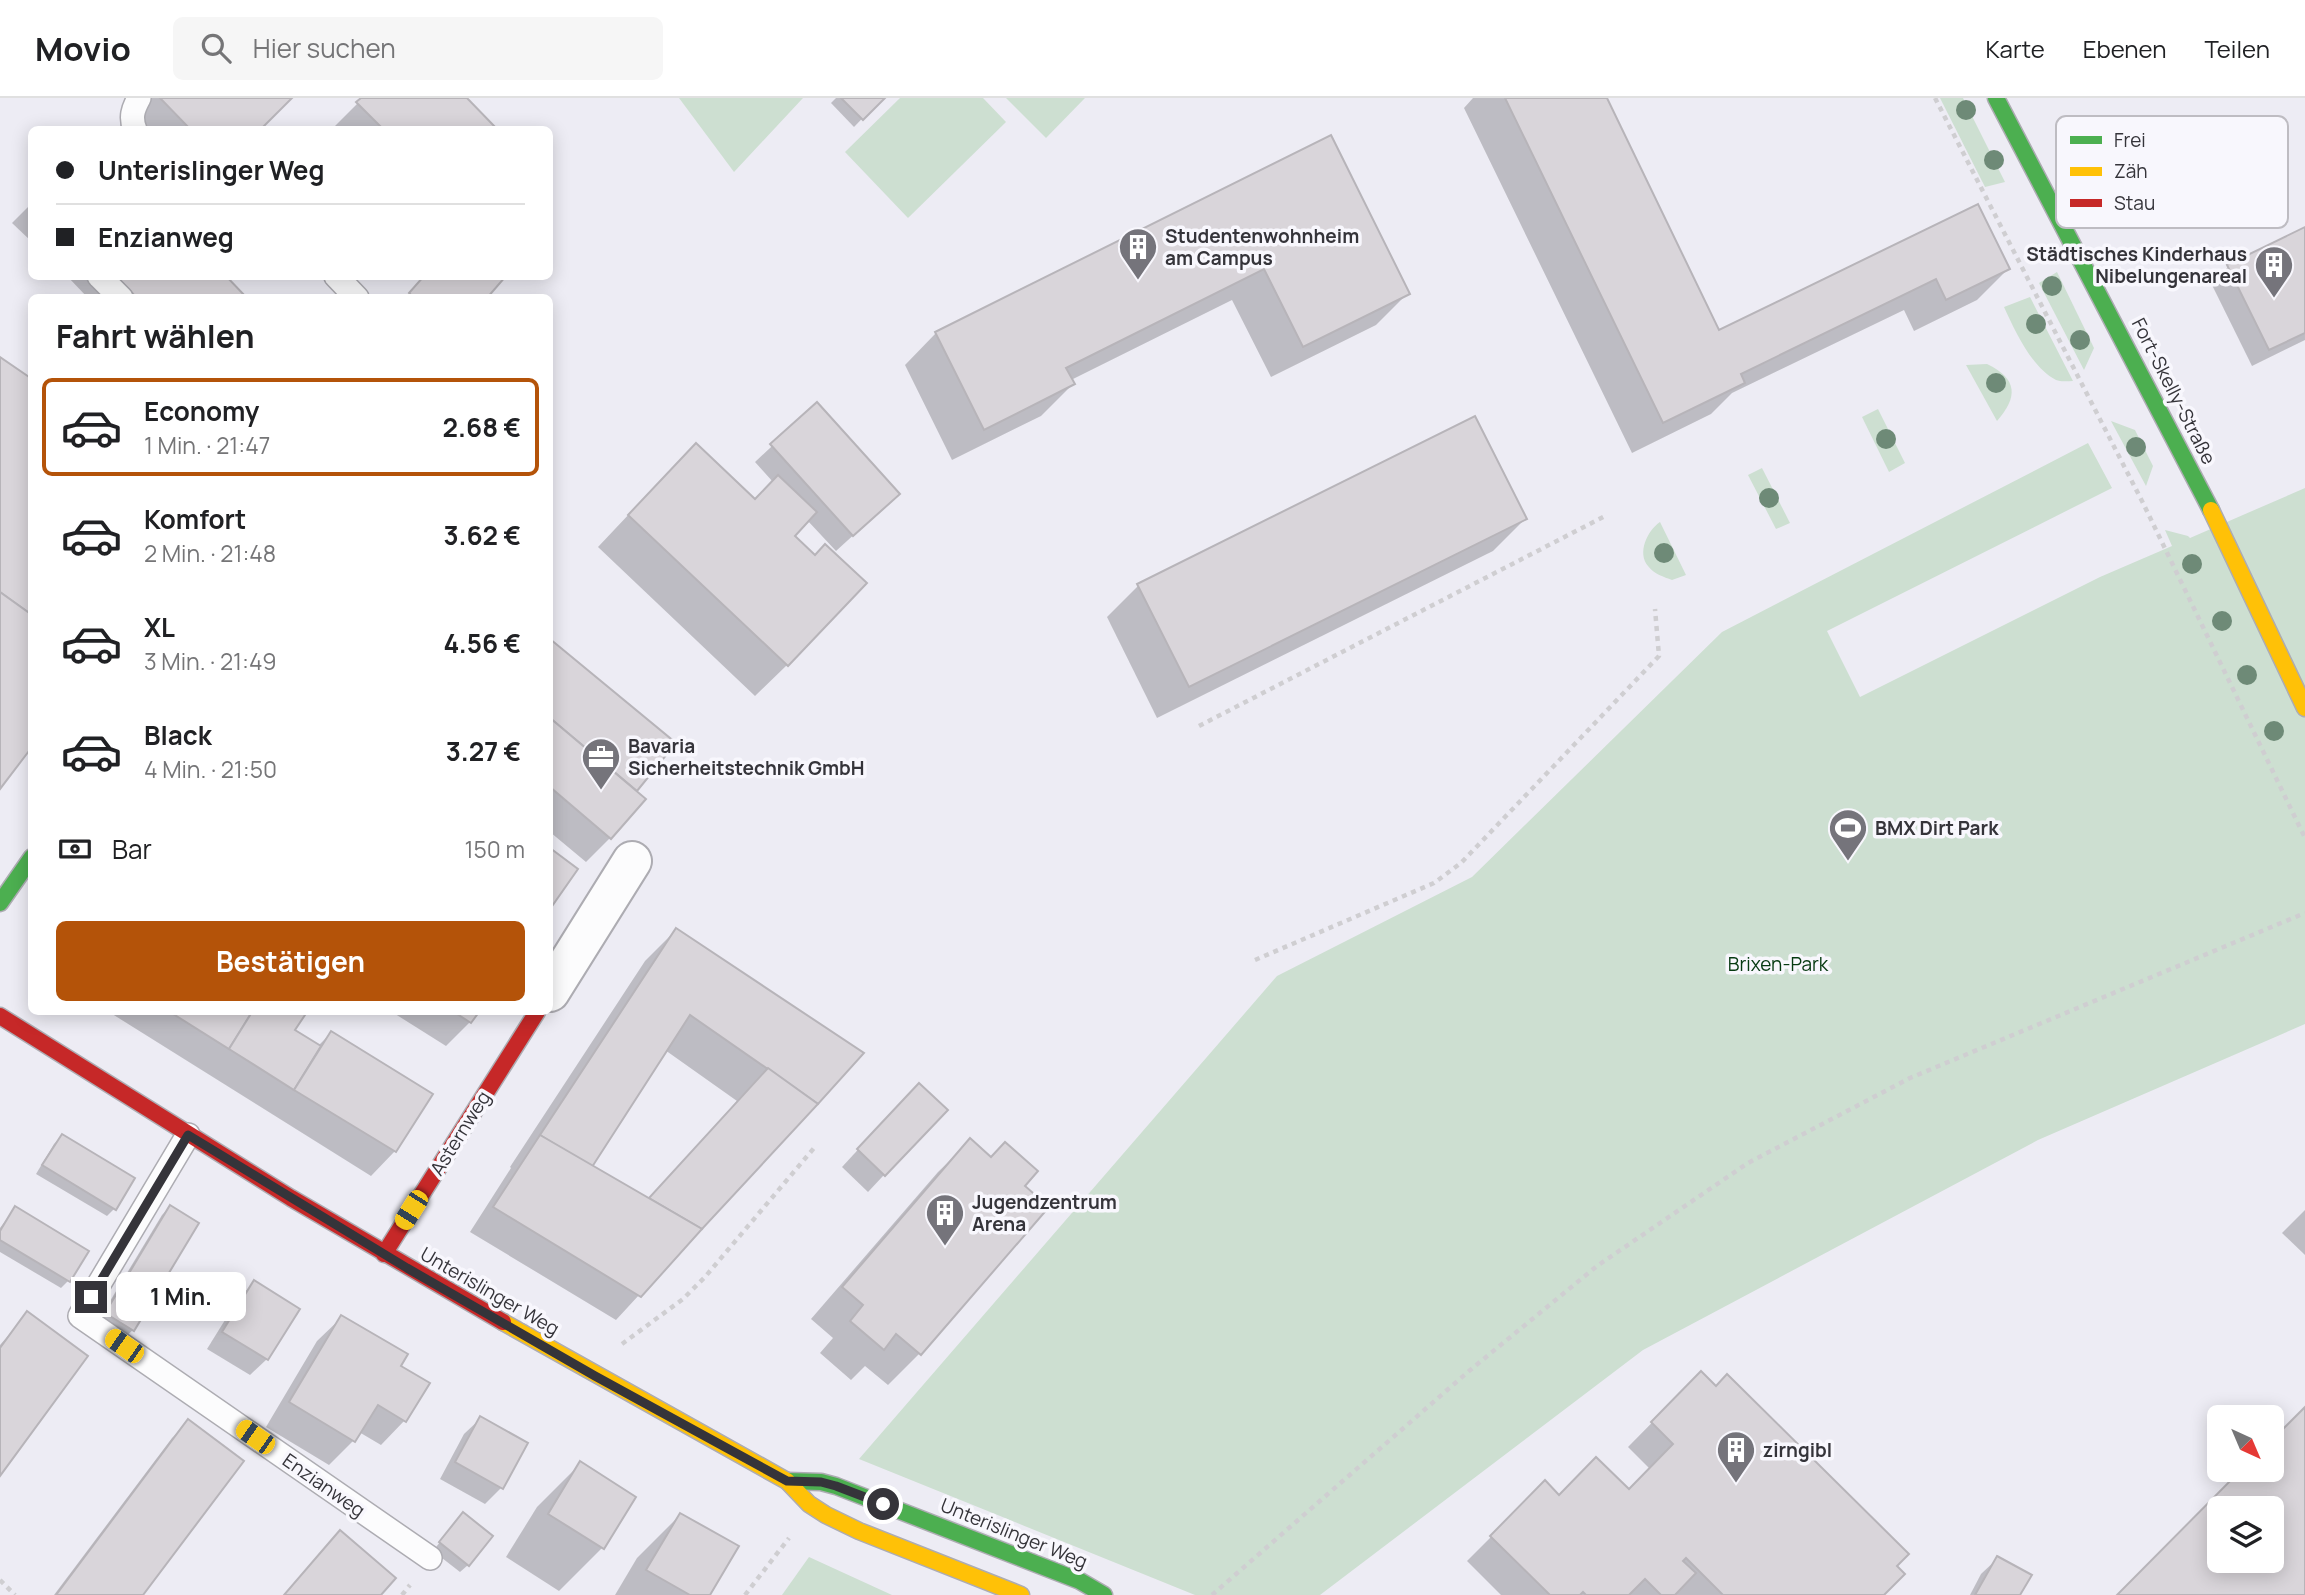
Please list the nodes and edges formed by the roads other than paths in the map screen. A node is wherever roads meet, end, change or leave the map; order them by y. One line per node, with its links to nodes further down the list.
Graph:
1 (139, 98): 3 (lane)
2 (1996, 98): 4 (street, Fort-Skelly-Straße)
3 (134, 126)
4 (2056, 213)
5 (2064, 228): 10 (street, Fort-Skelly-Straße)
6 (103, 280): 8 (lane)
7 (339, 280): 9 (lane)
8 (117, 294)
9 (353, 294)
10 (2305, 708)
11 (632, 861): 14 (street)
12 (28, 863): 13 (street)
13 (0, 903)
14 (553, 987)
15 (535, 1015): 18 (street, Asternweg)
16 (0, 1016): 17 (street, Unterislinger Weg)
17 (188, 1135): 18 (street, Unterislinger Weg); 20 (lane, Enzianweg)
18 (384, 1254): 19 (street, Unterislinger Weg)
19 (787, 1481): 21 (street, Unterislinger Weg); 22 (street, Unterislinger Weg)
20 (430, 1558)
21 (1021, 1595)
22 (1104, 1595)

